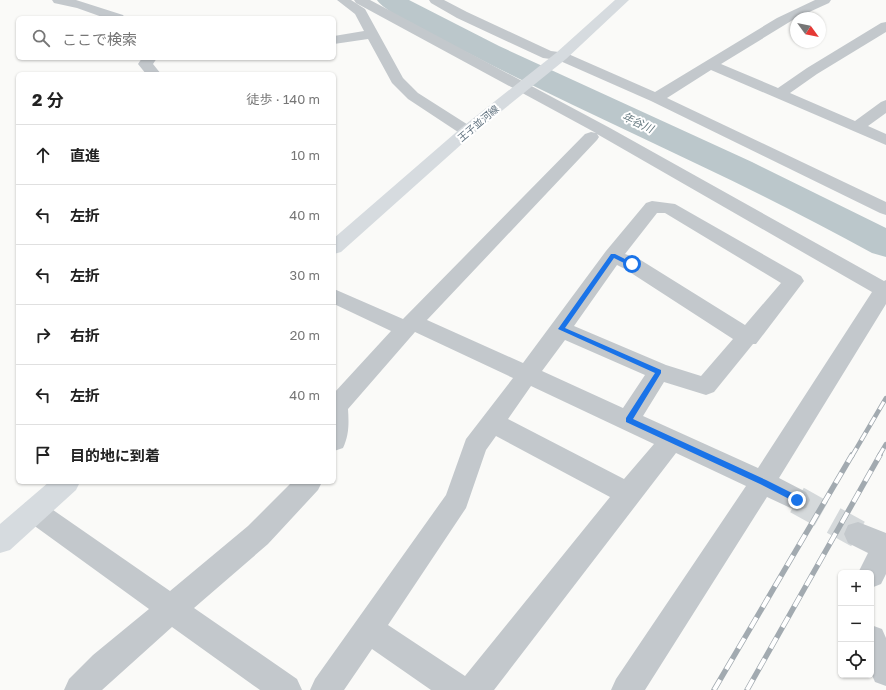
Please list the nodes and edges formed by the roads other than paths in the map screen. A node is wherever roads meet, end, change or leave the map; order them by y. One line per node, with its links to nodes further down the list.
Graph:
1 (58, 0): 7 (street)
2 (343, 0): 9 (street)
3 (360, 0): 15 (street)
4 (435, 0): 11 (street)
5 (622, 0): 11 (main road, 王子並河線)
6 (825, 0): 13 (street)
7 (112, 16)
8 (886, 26): 16 (street)
9 (371, 34): 10 (street); 20 (street)
10 (336, 40)
11 (557, 59): 15 (main road, 王子並河線); 17 (street)
12 (148, 60): 14 (street)
13 (711, 65): 16 (street); 17 (street)
14 (152, 72)
15 (524, 85): 20 (main road, 王子並河線); 26 (street)
16 (779, 94): 19 (street)
17 (656, 98): 23 (street)
18 (886, 105): 19 (street)
19 (857, 127): 22 (street)
20 (467, 131): 24 (main road, 王子並河線)
21 (591, 137): 28 (street)
22 (886, 140)
23 (886, 209)
24 (336, 246)
25 (613, 256): 29 (street); 30 (street); 30 (street)
26 (885, 288): 39 (street)
27 (336, 297): 28 (street)
28 (409, 326): 32 (street); 33 (street)
29 (561, 329): 31 (street); 32 (street)
30 (748, 338): 31 (street)
31 (659, 372): 35 (street)
32 (528, 375): 35 (street); 36 (street)
33 (336, 407)
34 (336, 407): 37 (street)
35 (628, 420): 38 (street)
36 (492, 422): 42 (street); 50 (street)
37 (336, 432)
38 (672, 440): 39 (street); 42 (street)
39 (763, 482): 43 (street); 58 (street)
40 (65, 484): 44 (main road)
41 (307, 484): 49 (street)
42 (628, 494): 57 (street)
43 (797, 500)
44 (34, 511): 46 (main road); 49 (street)
45 (858, 534): 47 (street)
46 (0, 541)
47 (886, 547): 48 (street)
48 (874, 570)
49 (171, 608): 53 (street); 54 (street)
50 (369, 629): 55 (street); 56 (street)
51 (872, 642): 52 (street)
52 (886, 671)
53 (80, 690)
54 (286, 690)
55 (326, 690)
56 (458, 690)
57 (474, 690)
58 (627, 690)

